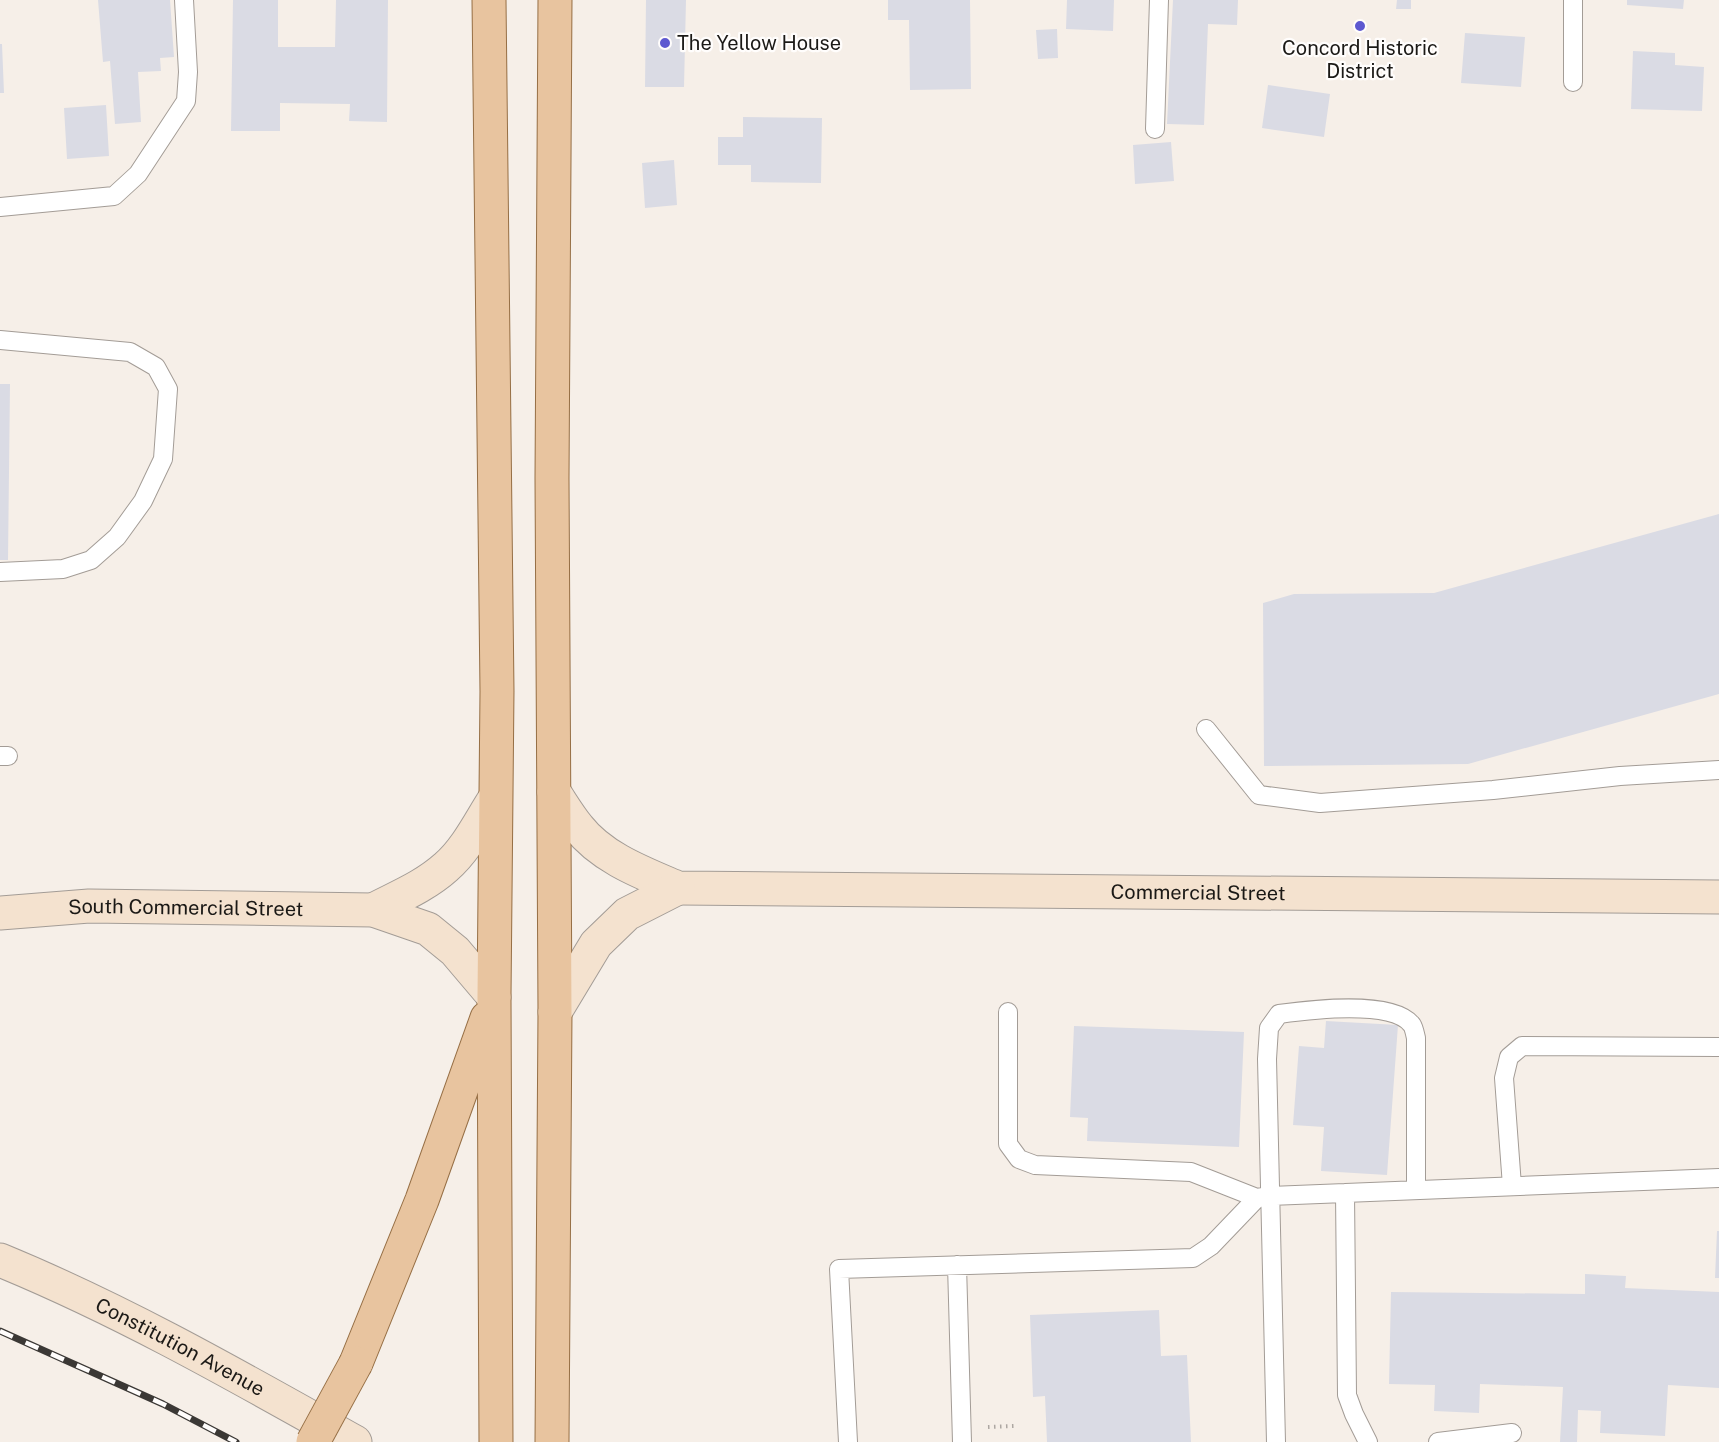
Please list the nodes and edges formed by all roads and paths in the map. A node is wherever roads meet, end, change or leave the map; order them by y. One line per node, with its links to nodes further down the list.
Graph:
1 (184, 0): 8 (lane)
2 (489, 0): 14 (main road)
3 (555, 0): 13 (main road)
4 (1159, 0): 7 (lane)
5 (1573, 0): 6 (lane)
6 (1573, 82)
7 (1155, 129)
8 (0, 207)
9 (0, 340): 10 (lane)
10 (0, 572)
11 (1206, 729): 12 (lane)
12 (1719, 771)
13 (554, 792): 15 (street, Commercial Street); 20 (main road)
14 (495, 798): 17 (street, South Commercial Street); 19 (main road)
15 (678, 888): 16 (street, Commercial Street); 20 (street, Commercial Street)
16 (1719, 897)
17 (373, 910): 18 (street, South Commercial Street); 19 (street, South Commercial Street)
18 (0, 913)
19 (494, 997): 31 (main road); 32 (main road, bridge)
20 (555, 1012): 34 (main road)
21 (1008, 1012): 27 (lane)
22 (1719, 1047): 24 (lane)
23 (1719, 1178): 24 (lane)
24 (1512, 1186): 25 (lane)
25 (1416, 1190): 26 (lane); 27 (lane)
26 (1345, 1193): 27 (lane); 38 (lane)
27 (1264, 1197): 29 (lane); 37 (lane)
28 (0, 1260): 33 (street, Constitution Avenue)
29 (957, 1265): 35 (lane); 36 (lane)
30 (1512, 1432): 39 (lane)
31 (496, 1439)
32 (313, 1442)
33 (355, 1442)
34 (552, 1442)
35 (849, 1442)
36 (962, 1442)
37 (1276, 1442)
38 (1368, 1442)
39 (1438, 1442)

